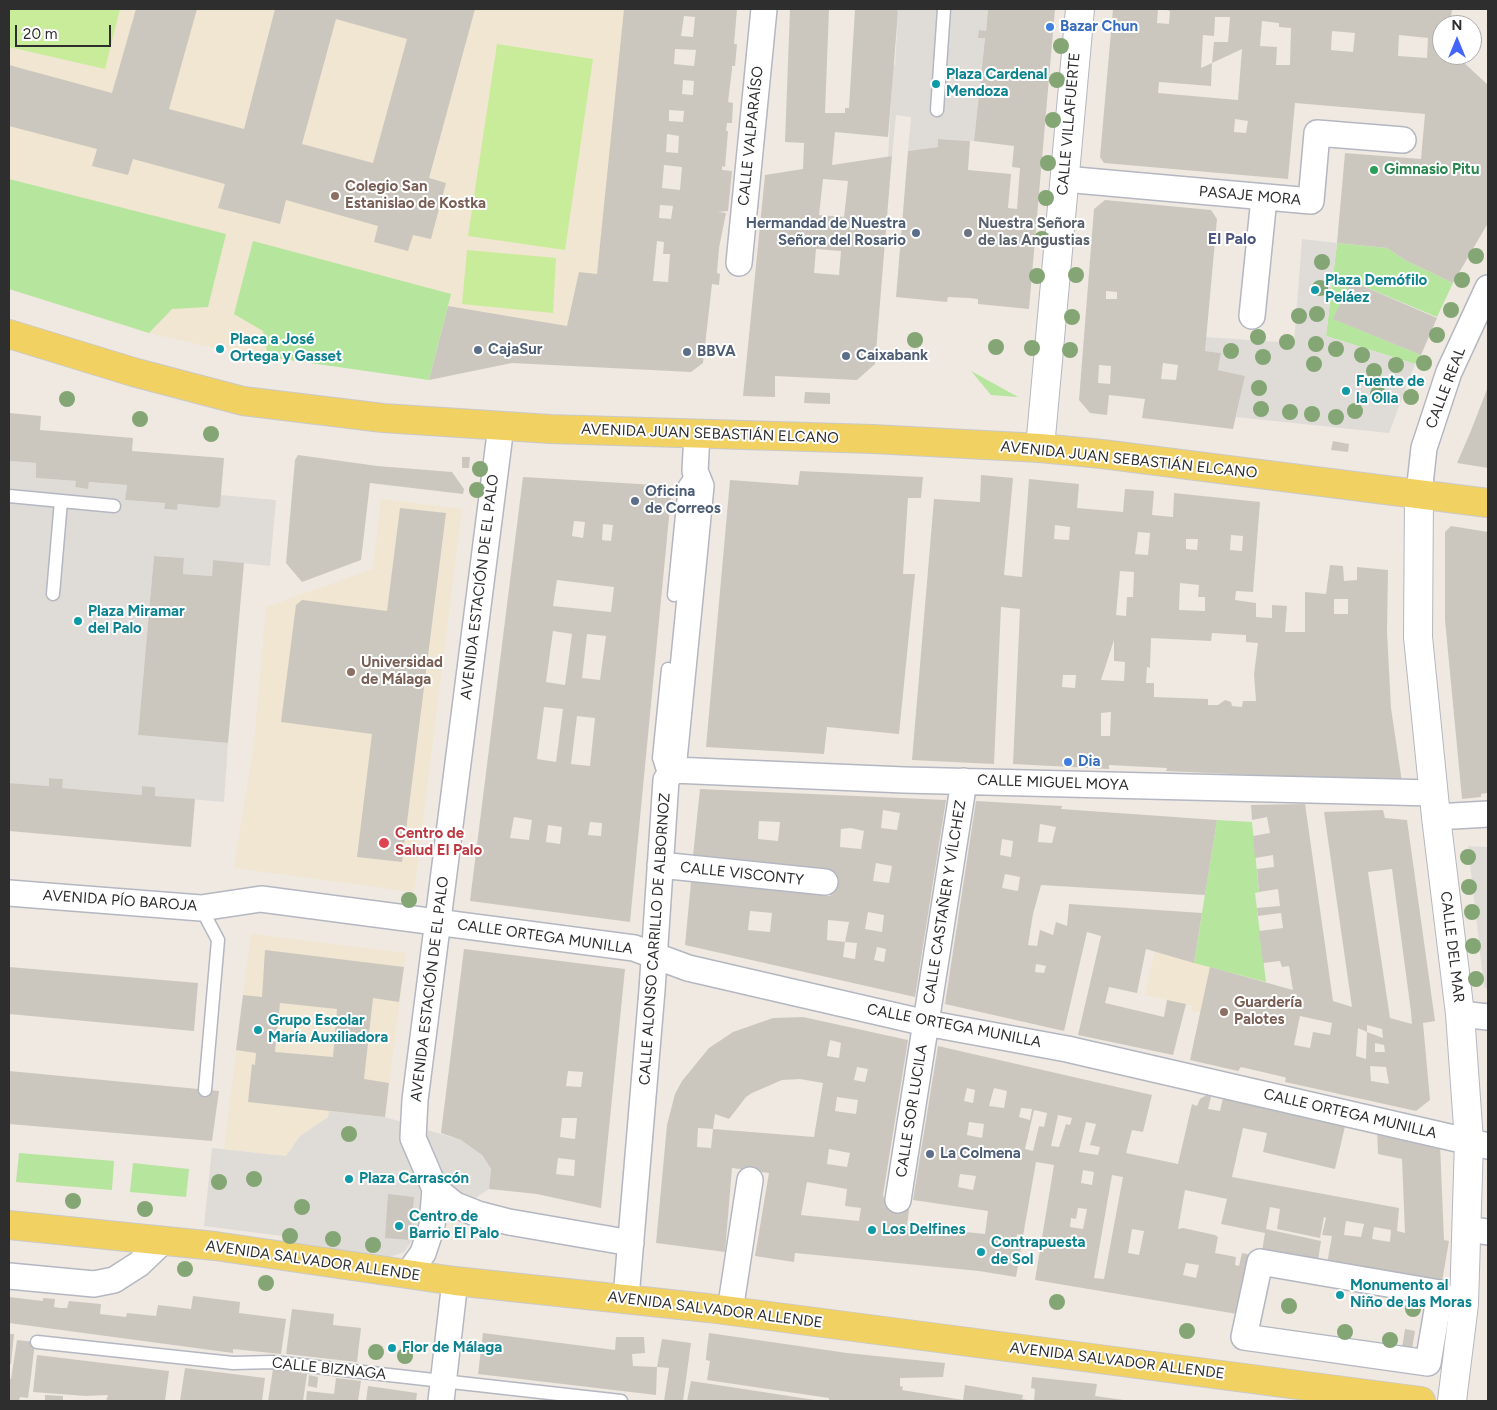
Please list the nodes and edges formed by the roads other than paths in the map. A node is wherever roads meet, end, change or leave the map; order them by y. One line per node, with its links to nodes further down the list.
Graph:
1 (764, 9): 8 (street, CALLE VALPARAÍSO)
2 (944, 9): 4 (lane)
3 (1080, 9): 6 (street, CALLE VILLAFUERTE)
4 (937, 110)
5 (1403, 140): 7 (street, PASAJE MORA)
6 (1064, 179): 7 (street, PASAJE MORA); 14 (street, CALLE VILLAFUERTE)
7 (1264, 198): 10 (street)
8 (739, 263)
9 (1488, 288): 16 (street, CALLE REAL)
10 (1252, 316)
11 (9, 334): 12 (main road, AVENIDA JUAN SEBASTIÁN ELCANO)
12 (501, 426): 13 (main road, AVENIDA JUAN SEBASTIÁN ELCANO); 32 (street, AVENIDA ESTACIÓN DE EL PALO)
13 (697, 434): 14 (main road, AVENIDA JUAN SEBASTIÁN ELCANO); 15 (street, CALLE ALONSO CARRILLO DE ALBORNOZ)
14 (1040, 448): 16 (main road, AVENIDA JUAN SEBASTIÁN ELCANO)
15 (695, 471): 22 (lane); 24 (street, CALLE ALONSO CARRILLO DE ALBORNOZ)
16 (1419, 493): 19 (main road, AVENIDA JUAN SEBASTIÁN ELCANO); 26 (street, CALLE DEL MAR)
17 (9, 496): 18 (lane)
18 (61, 501): 20 (lane); 21 (lane)
19 (1488, 503)
20 (114, 506)
21 (53, 594)
22 (674, 595)
23 (668, 669): 24 (lane)
24 (670, 775): 25 (street, CALLE MIGUEL MOYA); 28 (street, CALLE ALONSO CARRILLO DE ALBORNOZ)
25 (964, 781): 26 (street, CALLE MIGUEL MOYA); 36 (street, CALLE CASTAÑER Y VÍLCHEZ)
26 (1434, 805): 27 (street, CALLE MIGUEL MOYA); 34 (street, CALLE DEL MAR)
27 (1488, 814)
28 (660, 865): 29 (street, CALLE VISCONTY); 33 (street, CALLE ALONSO CARRILLO DE ALBORNOZ)
29 (825, 882)
30 (9, 893): 31 (street, AVENIDA PÍO BAROJA)
31 (201, 908): 32 (street, AVENIDA PÍO BAROJA); 37 (lane)
32 (439, 921): 33 (street, CALLE ORTEGA MUNILLA); 40 (street, AVENIDA ESTACIÓN DE EL PALO)
33 (654, 956): 36 (street, CALLE ORTEGA MUNILLA); 45 (street, CALLE ALONSO CARRILLO DE ALBORNOZ)
34 (1460, 1014): 35 (street); 38 (street, CALLE DEL MAR)
35 (1488, 1017)
36 (926, 1022): 38 (street, CALLE ORTEGA MUNILLA); 41 (street, CALLE SOR LUCILA)
37 (205, 1090)
38 (1479, 1144): 43 (street, CALLE DEL MAR)
39 (750, 1180): 51 (street)
40 (435, 1189): 45 (street); 46 (street, AVENIDA ESTACIÓN DE EL PALO)
41 (898, 1200)
42 (9, 1225): 44 (main road, AVENIDA SALVADOR ALLENDE)
43 (1477, 1230): 56 (street, CALLE DEL MAR)
44 (163, 1240): 46 (main road, AVENIDA SALVADOR ALLENDE); 47 (street)
45 (631, 1243): 50 (street, CALLE ALONSO CARRILLO DE ALBORNOZ)
46 (408, 1274): 48 (main road, AVENIDA SALVADOR ALLENDE)
47 (9, 1276)
48 (455, 1281): 50 (main road, AVENIDA SALVADOR ALLENDE); 53 (street)
49 (1440, 1293): 49 (street)
50 (626, 1298): 51 (main road, AVENIDA SALVADOR ALLENDE)
51 (730, 1311): 55 (main road, AVENIDA SALVADOR ALLENDE)
52 (37, 1342): 53 (lane, CALLE BIZNAGA)
53 (442, 1392): 54 (lane, CALLE BIZNAGA)
54 (621, 1401)
55 (1421, 1401)
56 (1452, 1401)

